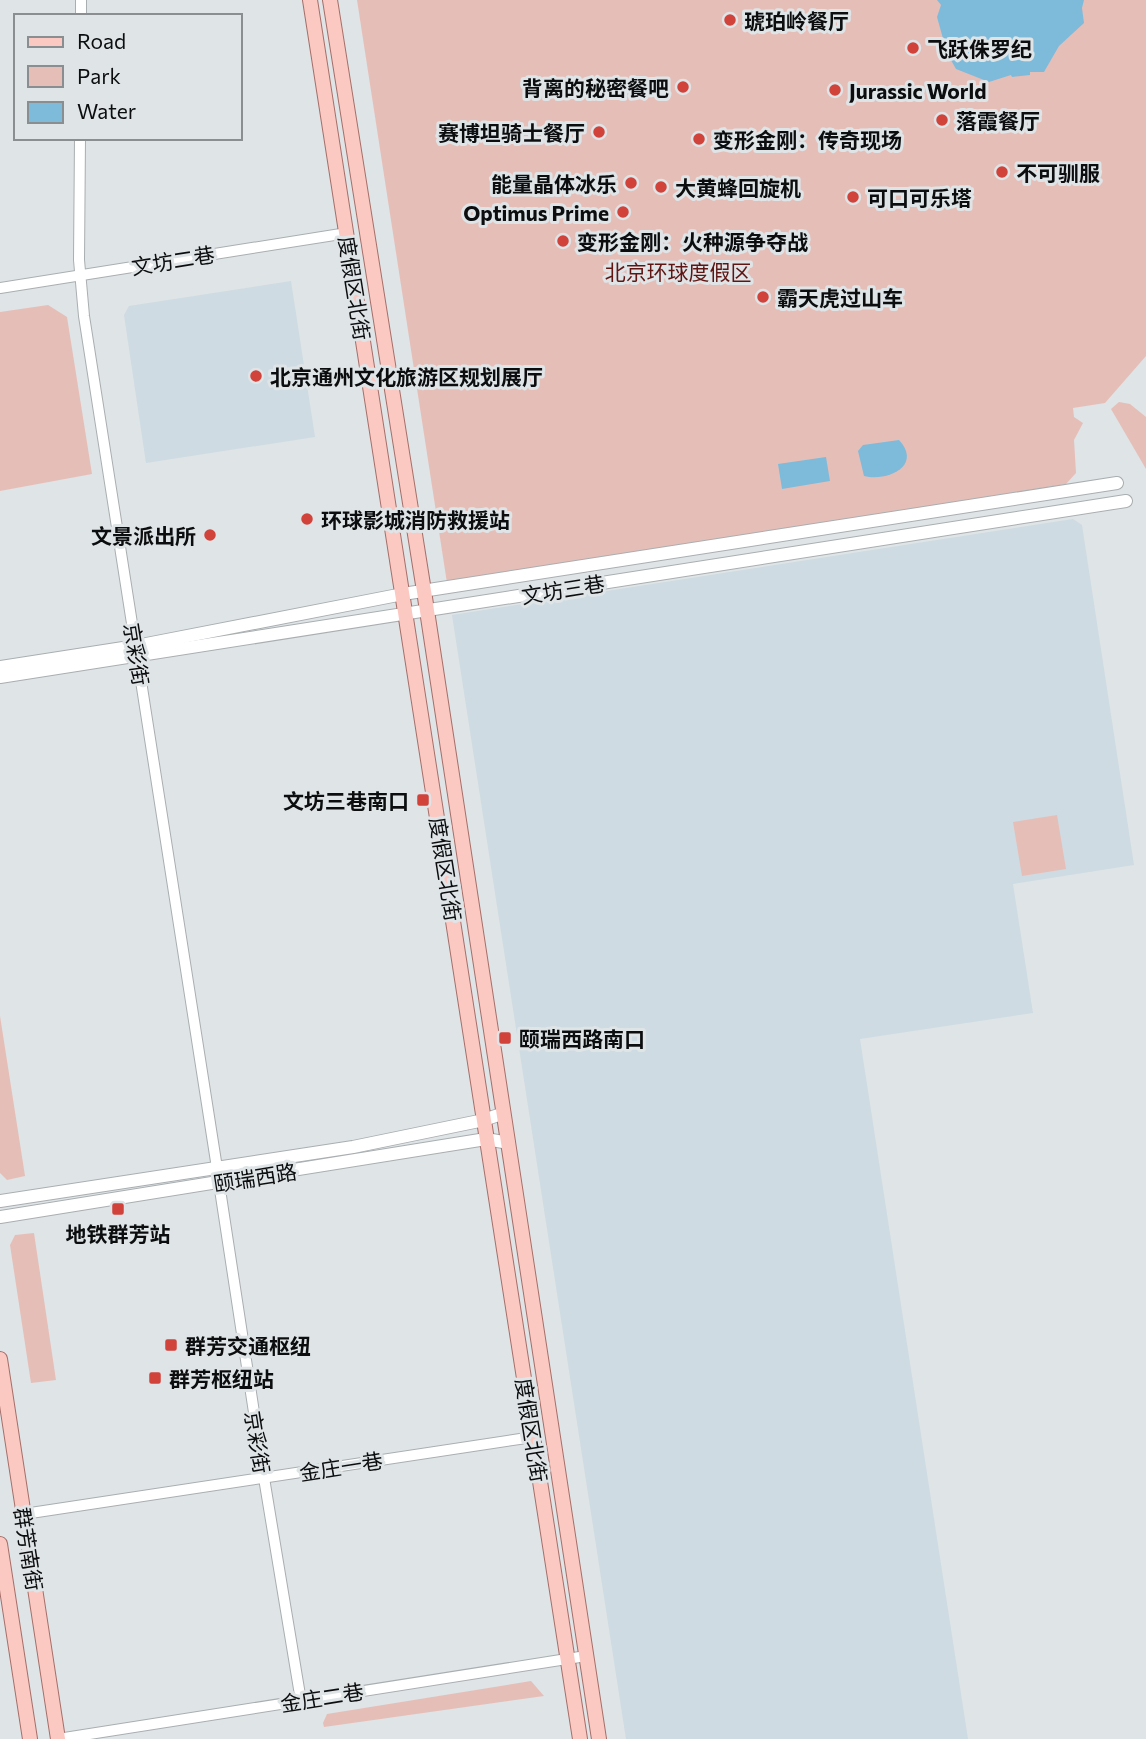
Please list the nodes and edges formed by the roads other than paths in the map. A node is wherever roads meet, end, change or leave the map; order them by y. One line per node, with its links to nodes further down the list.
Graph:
1 (310, 0): 4 (main road, 度假区北街)
2 (330, 0): 9 (main road, 度假区北街)
3 (80, 140): 5 (street, 京彩街)
4 (346, 233): 5 (street, 文坊二巷); 10 (main road, 度假区北街)
5 (80, 275): 6 (street, 文坊二巷); 13 (street, 京彩街)
6 (0, 288)
7 (1117, 483): 9 (main road, 文坊三巷)
8 (1126, 501): 11 (main road, 文坊三巷)
9 (424, 591): 10 (main road, 文坊三巷); 11 (main road, 度假区北街)
10 (403, 594): 12 (main road, 度假区北街); 13 (main road, 文坊三巷)
11 (426, 610): 12 (main road, 文坊三巷); 16 (main road, 度假区北街)
12 (406, 615): 13 (main road, 文坊三巷); 17 (main road, 度假区北街)
13 (137, 651): 14 (main road, 文坊三巷); 15 (main road, 文坊三巷); 20 (street, 京彩街)
14 (0, 667)
15 (0, 677)
16 (504, 1113): 17 (main road, 颐瑞西路); 19 (main road, 度假区北街)
17 (484, 1121): 18 (main road, 度假区北街); 20 (main road, 颐瑞西路)
18 (486, 1139): 19 (main road, 颐瑞西路); 21 (main road, 颐瑞西路); 25 (main road, 度假区北街)
19 (509, 1143): 29 (main road, 度假区北街)
20 (217, 1168): 22 (main road, 颐瑞西路)
21 (219, 1183): 23 (main road, 颐瑞西路); 26 (street, 京彩街)
22 (0, 1201)
23 (0, 1217)
24 (0, 1359): 27 (main road, 群芳南街)
25 (533, 1437): 26 (street, 金庄一巷); 30 (main road, 度假区北街)
26 (264, 1478): 27 (street, 金庄一巷); 33 (street, 京彩街)
27 (24, 1514): 37 (main road, 群芳南街)
28 (0, 1544): 36 (main road, 群芳南街)
29 (579, 1611): 30 (main road); 31 (main road, 度假区北街)
30 (561, 1613): 32 (main road, 度假区北街)
31 (586, 1656): 32 (street, 金庄二巷); 34 (main road, 度假区北街)
32 (568, 1659): 33 (street, 金庄二巷); 35 (main road, 度假区北街)
33 (301, 1701): 37 (street, 金庄二巷)
34 (593, 1703): 35 (main road); 39 (main road, 度假区北街)
35 (575, 1704): 38 (main road, 度假区北街)
36 (30, 1739)
37 (58, 1739)
38 (580, 1739)
39 (599, 1739)

